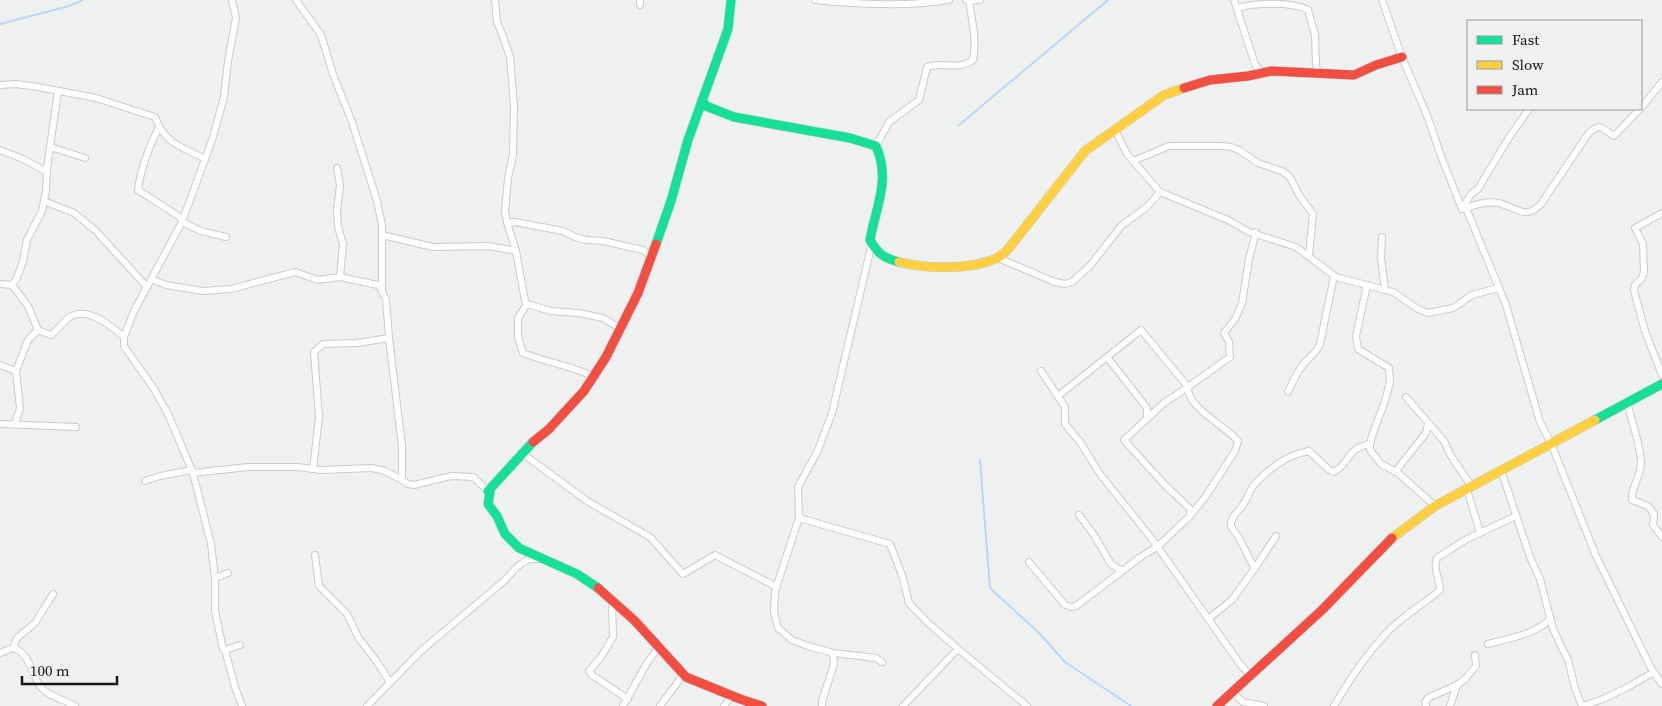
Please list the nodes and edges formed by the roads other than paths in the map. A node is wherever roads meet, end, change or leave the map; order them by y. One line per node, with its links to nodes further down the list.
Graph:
1 (232, 0): 28 (street)
2 (296, 0): 39 (street)
3 (495, 0): 37 (street)
4 (732, 0): 18 (street)
5 (814, 0): 6 (street)
6 (949, 0)
7 (967, 0): 8 (street); 24 (street)
8 (980, 0)
9 (1234, 0): 11 (street)
10 (1382, 0): 12 (street)
11 (1237, 8): 13 (street); 14 (street)
12 (1402, 58): 14 (street); 34 (street)
13 (1261, 72): 14 (street); 23 (street)
14 (1318, 73)
15 (1662, 82): 19 (street)
16 (0, 85): 17 (street)
17 (58, 91): 22 (street); 25 (street)
18 (702, 106): 24 (street); 45 (street)
19 (1642, 106)
20 (1528, 110): 34 (street)
21 (1638, 110): 34 (street)
22 (159, 127): 28 (street); 36 (street)
23 (1116, 130): 29 (street); 46 (street)
24 (876, 146): 42 (street)
25 (50, 147): 27 (street); 31 (street)
26 (0, 150): 31 (street)
27 (85, 158)
28 (205, 160): 36 (street)
29 (1133, 161): 32 (street); 44 (street)
30 (337, 168): 48 (street)
31 (47, 172): 33 (street)
32 (1160, 192): 38 (street); 46 (street)
33 (44, 201): 51 (street); 53 (street)
34 (1464, 208): 54 (street)
35 (1662, 213): 66 (street)
36 (182, 220): 40 (street); 49 (street)
37 (507, 223): 43 (street); 45 (street)
38 (1256, 232): 44 (street); 69 (street)
39 (382, 235): 43 (street); 56 (street)
40 (226, 237)
41 (1382, 237): 55 (street)
42 (871, 247): 46 (street); 94 (street)
43 (516, 251): 57 (street)
44 (1309, 255): 47 (street)
45 (652, 258): 58 (street)
46 (998, 258)
47 (1334, 276): 52 (street); 70 (street)
48 (340, 277): 49 (street); 56 (street)
49 (151, 279): 53 (street)
50 (0, 284): 51 (street)
51 (12, 285): 59 (street)
52 (1366, 285): 55 (street); 80 (street)
53 (147, 287): 60 (street)
54 (1498, 288): 55 (street); 79 (street)
55 (1385, 290)
56 (382, 292): 61 (street)
57 (527, 304): 58 (street); 67 (street)
58 (621, 329): 67 (street)
59 (38, 330): 60 (street); 64 (street)
60 (124, 337): 84 (street)
61 (389, 338): 82 (street); 86 (street)
62 (1107, 357): 69 (street); 71 (street); 74 (street)
63 (0, 365): 64 (street)
64 (16, 371): 76 (street)
65 (1041, 371): 71 (street)
66 (1662, 375)
67 (593, 376): 81 (street)
68 (1662, 384): 73 (street)
69 (1188, 386): 74 (street); 92 (street)
70 (1288, 392)
71 (1058, 396): 98 (street)
72 (1406, 397): 77 (street)
73 (1626, 402): 79 (street); 97 (street)
74 (1147, 418): 92 (street)
75 (0, 424): 76 (street)
76 (15, 424): 78 (street)
77 (1428, 424): 85 (street); 88 (street)
78 (76, 427)
79 (1550, 443): 83 (street); 121 (street)
80 (1370, 444): 85 (street); 102 (street)
81 (522, 453): 89 (street); 106 (street)
82 (313, 469): 84 (street); 86 (street)
83 (1502, 470): 88 (street); 93 (street)
84 (193, 472): 87 (street); 105 (street)
85 (1394, 472): 90 (street)
86 (402, 480): 89 (street)
87 (145, 481)
88 (1469, 488): 90 (street); 95 (street)
89 (488, 491): 100 (street)
90 (1435, 506): 123 (street)
91 (1079, 515): 103 (street)
92 (1190, 516): 98 (street)
93 (1516, 516): 95 (street); 109 (street)
94 (799, 518): 106 (street); 115 (street)
95 (1480, 532): 142 (street)
96 (1276, 536): 102 (street)
97 (1662, 537)
98 (1157, 547): 103 (street); 110 (street)
99 (315, 555): 124 (street)
100 (544, 559): 108 (street); 124 (street)
101 (1029, 562): 103 (street)
102 (1255, 568): 110 (street)
103 (1122, 571)
104 (228, 573): 105 (street)
105 (215, 578): 116 (street)
106 (777, 586): 118 (street)
107 (53, 594): 113 (street)
108 (612, 599): 114 (street); 129 (street)
109 (1550, 618): 111 (street); 145 (street)
110 (1208, 619): 123 (street)
111 (1488, 644)
112 (240, 645): 116 (street)
113 (13, 648): 117 (street); 130 (street)
114 (658, 648): 122 (street); 129 (street)
115 (958, 649): 138 (street); 139 (street)
116 (225, 650): 131 (street)
117 (0, 653)
118 (833, 653): 120 (street); 137 (street)
119 (1474, 655): 126 (street)
120 (882, 662)
121 (1654, 672): 125 (street); 145 (street)
122 (683, 675): 128 (street); 134 (street)
123 (1250, 675): 127 (street)
124 (390, 682): 132 (street)
125 (1662, 684)
126 (1457, 685): 143 (street); 144 (street)
127 (1232, 692): 140 (street); 141 (street)
128 (732, 696): 135 (street); 136 (street)
129 (628, 700): 133 (street)
130 (75, 706)
131 (242, 706)
132 (367, 706)
133 (623, 706)
134 (660, 706)
135 (724, 706)
136 (762, 706)
137 (822, 706)
138 (903, 706)
139 (1028, 706)
140 (1217, 706)
141 (1264, 706)
142 (1334, 706)
143 (1426, 706)
144 (1450, 706)
145 (1582, 706)

